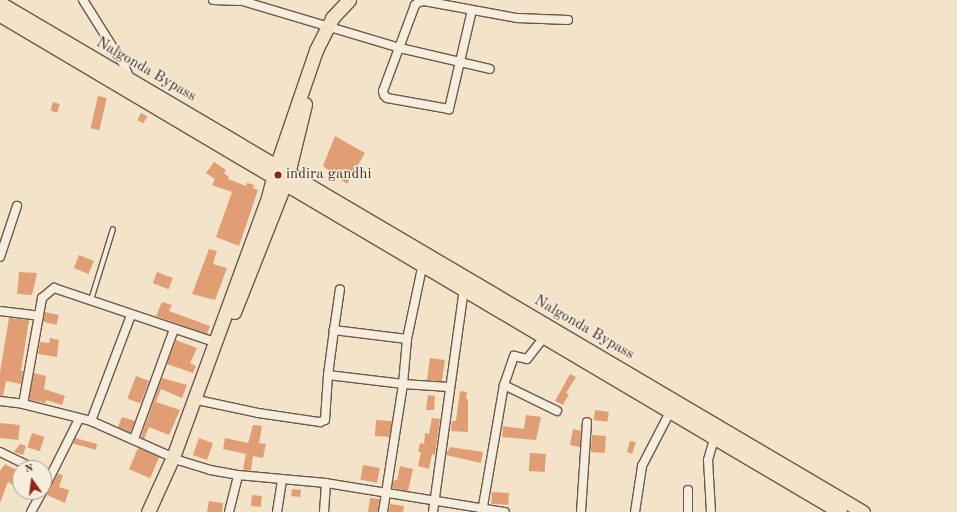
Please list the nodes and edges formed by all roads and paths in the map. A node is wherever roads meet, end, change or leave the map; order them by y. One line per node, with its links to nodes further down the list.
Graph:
1 (83, 0): 14 (street)
2 (213, 0): 4 (street)
3 (349, 0): 9 (highway)
4 (239, 1): 9 (street)
5 (0, 3): 14 (highway, Nalgonda Bypass)
6 (472, 10): 8 (street); 10 (street); 11 (street)
7 (0, 15): 17 (highway, Nalgonda Bypass)
8 (568, 20)
9 (327, 27): 10 (street); 12 (highway)
10 (400, 48): 11 (street); 11 (street)
11 (460, 60): 13 (street)
12 (311, 65): 15 (highway); 16 (highway)
13 (490, 69)
14 (130, 80): 15 (highway, Nalgonda Bypass)
15 (277, 164): 16 (highway, Nalgonda Bypass); 17 (highway)
16 (290, 171): 18 (highway); 74 (highway, Nalgonda Bypass)
17 (272, 178): 18 (highway, Nalgonda Bypass); 33 (highway)
18 (285, 185): 22 (highway, Nalgonda Bypass); 39 (highway)
19 (17, 206): 21 (street)
20 (113, 229): 25 (lane)
21 (0, 257)
22 (423, 263): 23 (highway, Nalgonda Bypass); 32 (street)
23 (464, 288): 31 (highway, Nalgonda Bypass); 37 (street)
24 (340, 289): 30 (street)
25 (91, 300): 27 (street); 28 (street)
26 (0, 311): 28 (street)
27 (131, 315): 29 (street); 44 (street)
28 (39, 316): 40 (street)
29 (174, 329): 33 (street); 47 (street)
30 (334, 330): 32 (street); 34 (street)
31 (545, 336): 36 (street); 41 (highway, Nalgonda Bypass)
32 (407, 339): 35 (street)
33 (214, 342): 49 (highway)
34 (328, 375): 35 (street); 39 (street)
35 (403, 384): 37 (street); 56 (street)
36 (504, 385): 42 (street); 59 (street)
37 (450, 386): 58 (street)
38 (0, 401): 40 (street)
39 (202, 401): 49 (highway)
40 (23, 404): 43 (street)
41 (671, 410): 46 (highway, Nalgonda Bypass); 70 (street)
42 (557, 412)
43 (79, 419): 44 (street); 51 (street)
44 (91, 421): 47 (street)
45 (587, 422): 69 (street)
46 (715, 436): 72 (street); 73 (highway, Nalgonda Bypass)
47 (134, 439): 49 (street)
48 (0, 452): 50 (street)
49 (177, 459): 52 (street); 61 (highway); 62 (highway)
50 (16, 460)
51 (52, 467)
52 (238, 475): 53 (street); 63 (street)
53 (282, 479): 54 (street); 64 (street)
54 (326, 483): 56 (street); 65 (street)
55 (688, 490): 71 (street)
56 (386, 492): 58 (street); 66 (street)
57 (38, 500): 60 (street)
58 (436, 501): 59 (street); 67 (street)
59 (482, 510): 68 (street)
60 (31, 512)
61 (148, 512)
62 (158, 512)
63 (229, 512)
64 (277, 512)
65 (324, 512)
66 (383, 512)
67 (433, 512)
68 (505, 512)
69 (581, 512)
70 (635, 512)
71 (688, 512)
72 (711, 512)
73 (840, 512)
74 (863, 512)

